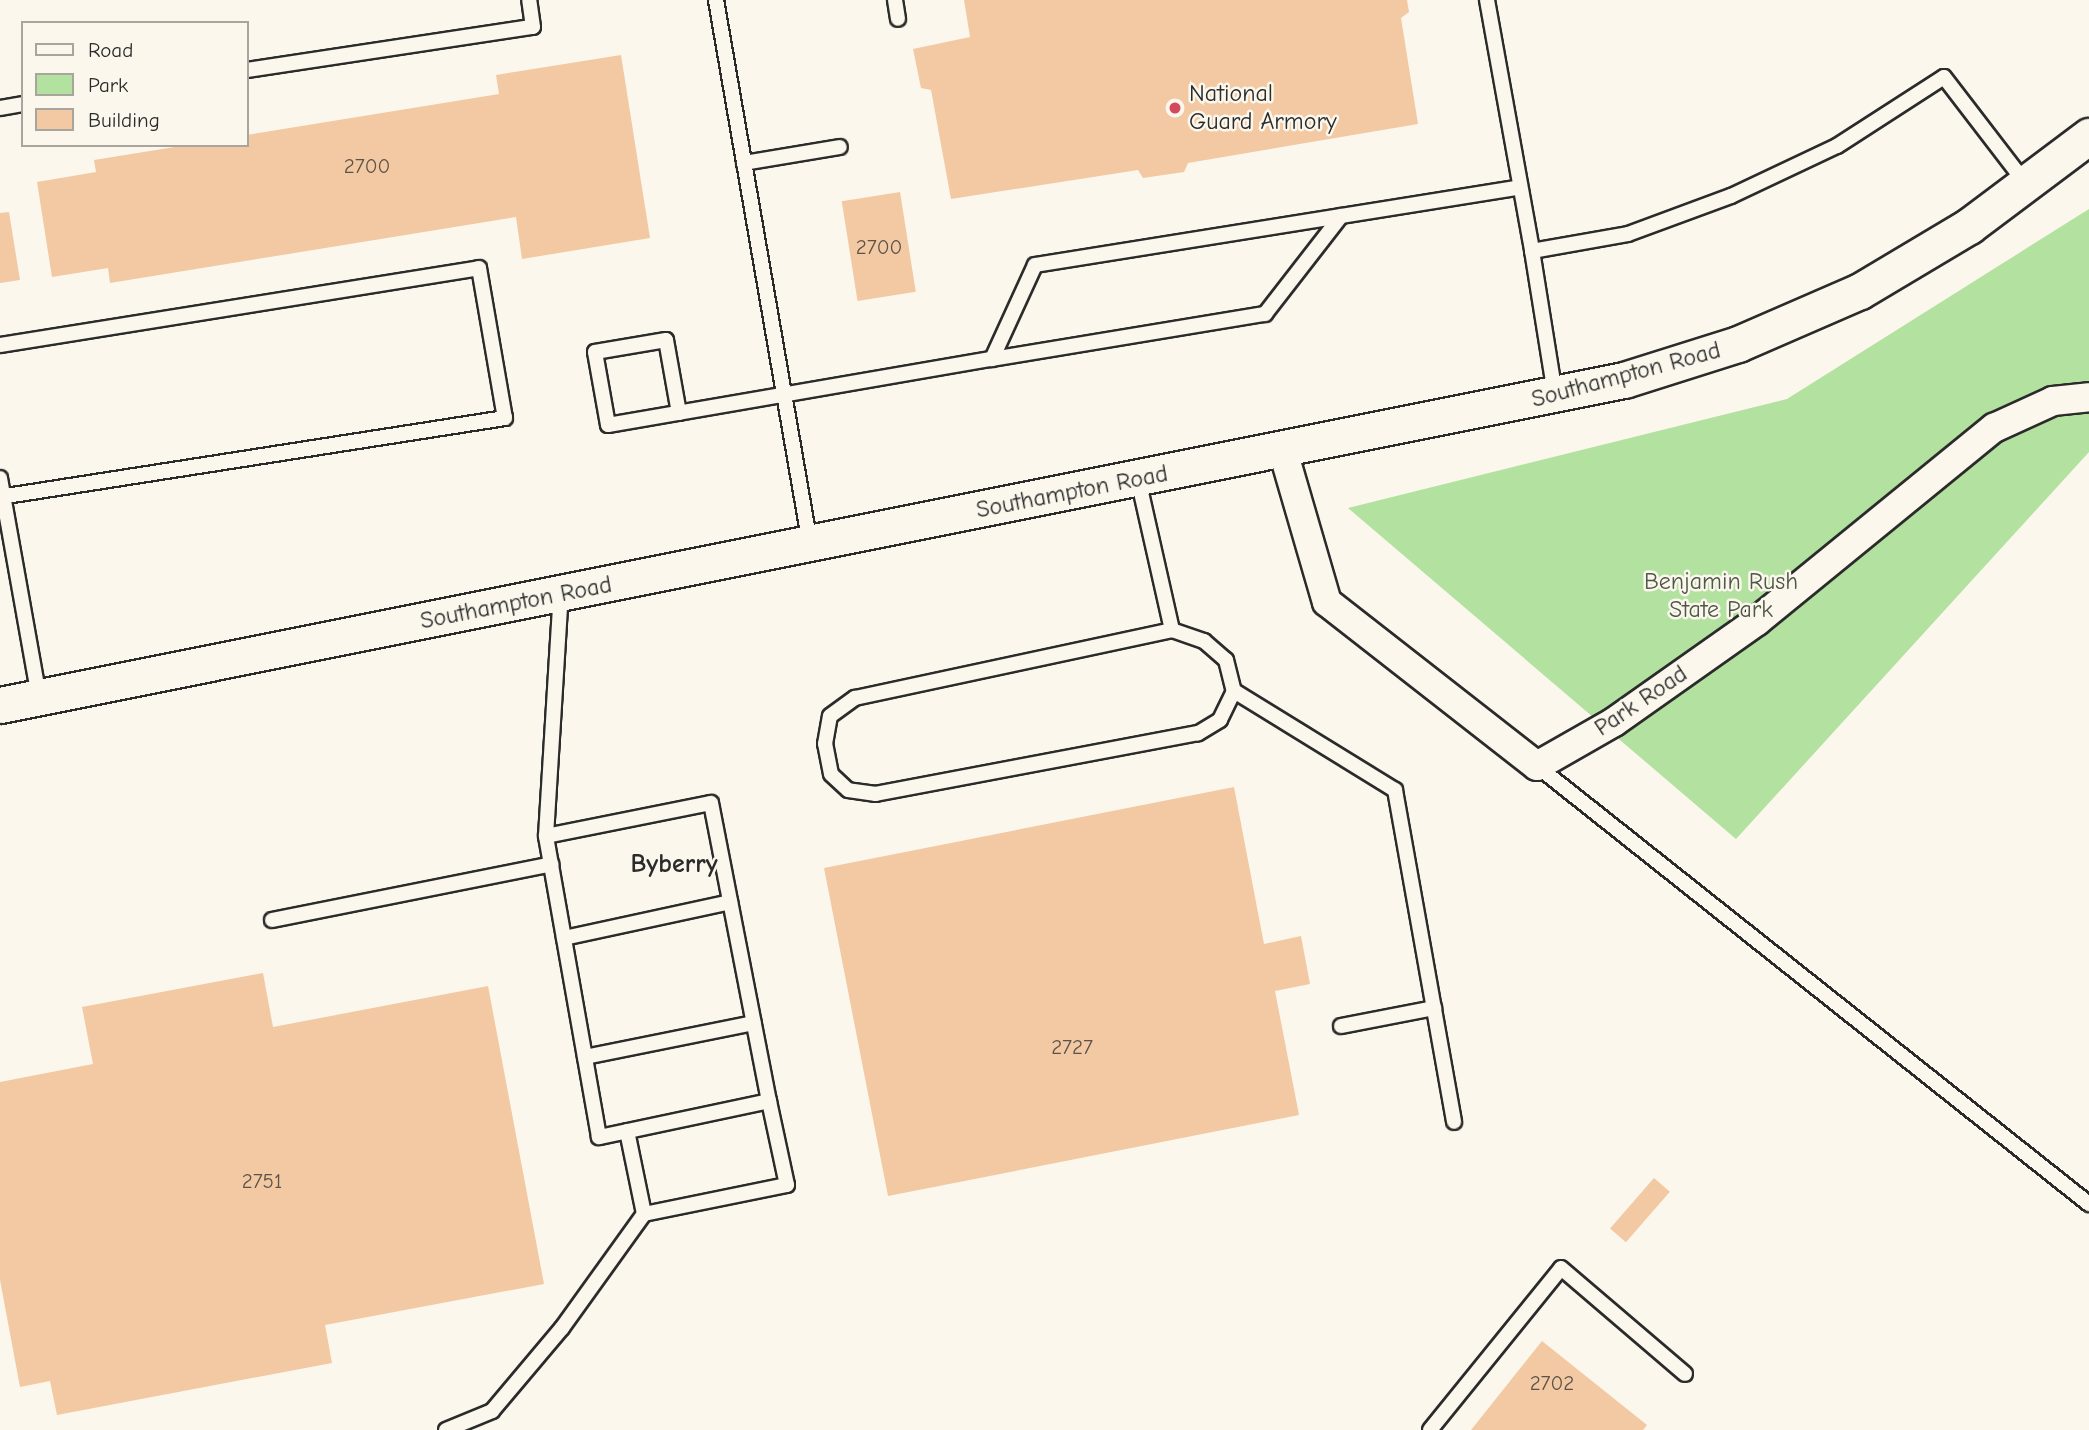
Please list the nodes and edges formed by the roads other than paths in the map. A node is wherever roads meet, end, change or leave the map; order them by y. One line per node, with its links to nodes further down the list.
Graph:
1 (529, 0): 6 (lane)
2 (716, 0): 11 (lane)
3 (895, 0): 5 (lane)
4 (1487, 0): 13 (lane)
5 (898, 19)
6 (248, 70)
7 (21, 104): 8 (lane)
8 (0, 108)
9 (2089, 136): 12 (street, Southampton Road)
10 (840, 147): 11 (lane)
11 (744, 163): 18 (lane)
12 (2027, 185): 15 (lane); 19 (street, Southampton Road)
13 (1520, 187): 14 (lane); 15 (lane)
14 (1341, 216): 17 (lane); 17 (lane)
15 (1532, 251): 19 (lane)
16 (0, 345): 25 (lane)
17 (992, 359): 18 (lane)
18 (784, 394): 21 (lane); 26 (lane)
19 (1555, 396): 22 (street, Southampton Road)
20 (2089, 397): 32 (street, Park Road)
21 (679, 413): 21 (lane)
22 (1283, 450): 24 (street, Southampton Road); 32 (street)
23 (0, 478): 25 (lane)
24 (1138, 479): 26 (street, Southampton Road); 28 (lane)
25 (2, 497): 30 (lane)
26 (810, 544): 27 (street, Southampton Road)
27 (562, 594): 30 (street, Southampton Road); 33 (lane)
28 (1172, 630): 29 (lane); 29 (lane)
29 (1234, 691): 38 (lane)
30 (39, 698): 31 (street, Southampton Road)
31 (0, 705)
32 (1537, 766): 45 (lane)
33 (546, 836): 34 (lane); 35 (lane)
34 (551, 864): 36 (lane); 37 (lane)
35 (730, 902): 37 (lane); 39 (lane)
36 (272, 920)
37 (564, 938): 41 (lane)
38 (1434, 1008): 40 (lane); 43 (lane)
39 (754, 1023): 41 (lane); 42 (lane)
40 (1341, 1026)
41 (585, 1057): 44 (lane)
42 (769, 1101): 44 (lane); 46 (lane)
43 (1454, 1122)
44 (627, 1131): 46 (lane)
45 (2089, 1204)
46 (644, 1214): 48 (lane)
47 (1685, 1374): 49 (lane)
48 (446, 1430)
49 (1430, 1430)

